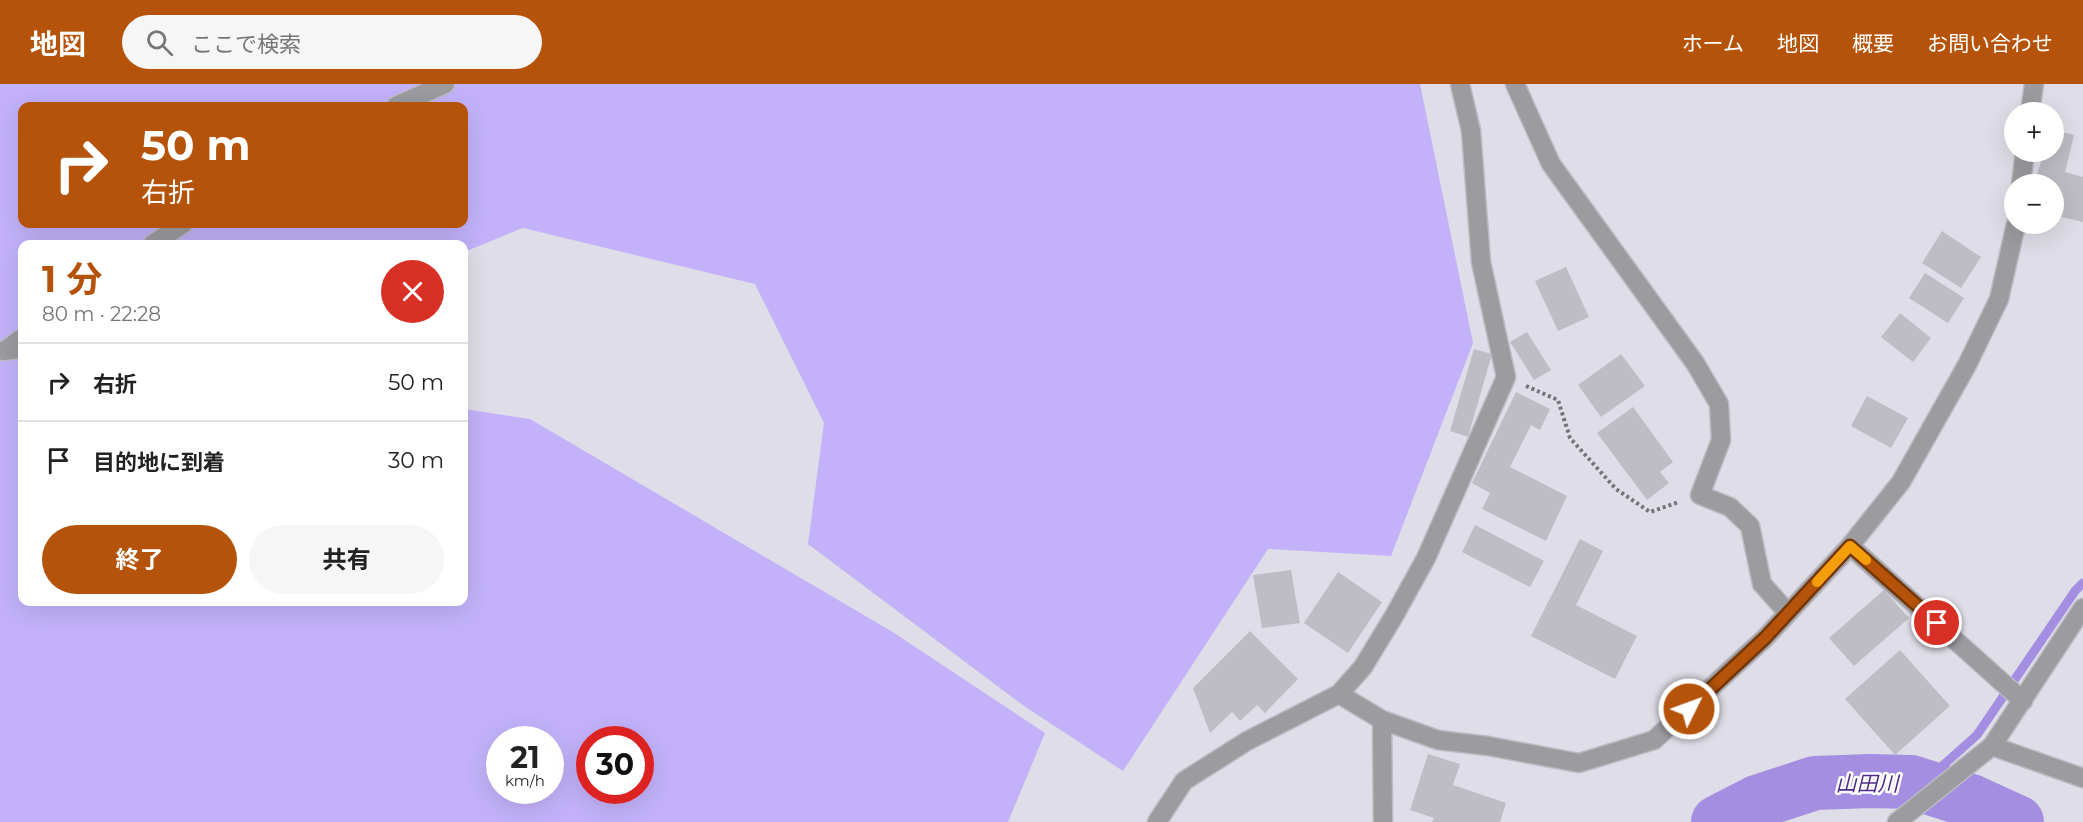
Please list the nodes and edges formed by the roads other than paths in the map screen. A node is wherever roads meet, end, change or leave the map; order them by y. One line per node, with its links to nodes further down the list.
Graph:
1 (445, 84): 5 (street)
2 (1460, 84): 15 (street)
3 (1515, 84): 14 (street)
4 (2034, 84): 6 (street)
5 (405, 102)
6 (2031, 102)
7 (177, 228): 9 (street)
8 (2014, 234): 12 (street)
9 (159, 240)
10 (18, 341): 11 (street)
11 (18, 349)
12 (1850, 546): 14 (street); 16 (street)
13 (2083, 608): 16 (street)
14 (1788, 613): 17 (street)
15 (1339, 694): 17 (street); 20 (street)
16 (2023, 701): 18 (street)
17 (1382, 720): 21 (street)
18 (1992, 746): 19 (street); 22 (street)
19 (2083, 778)
20 (1157, 822)
21 (1383, 822)
22 (1897, 822)

